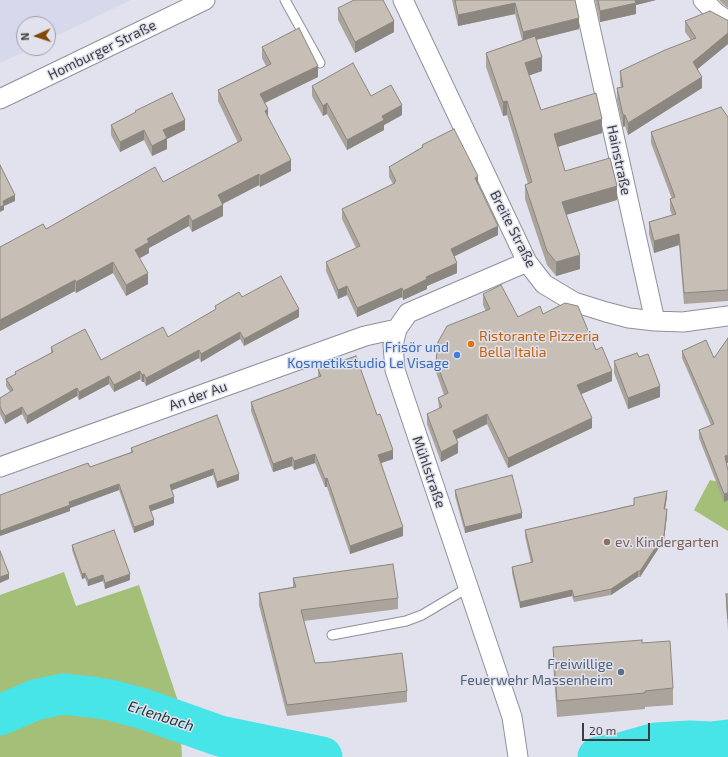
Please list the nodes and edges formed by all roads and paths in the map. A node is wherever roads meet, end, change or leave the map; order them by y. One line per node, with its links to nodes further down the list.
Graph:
1 (205, 0): 8 (street, Homburger Straße)
2 (285, 0): 7 (lane)
3 (403, 0): 9 (street, Breite Straße)
4 (584, 0): 11 (street, Hainstraße)
5 (703, 0): 6 (street)
6 (728, 21)
7 (320, 63)
8 (0, 99)
9 (527, 262): 11 (street, Breite Straße); 12 (street, Mühlstraße)
10 (728, 316): 11 (street, Breite Straße)
11 (655, 321)
12 (397, 329): 13 (street, An der Au); 14 (street, Mühlstraße)
13 (0, 467)
14 (469, 587): 15 (lane); 16 (street, Mühlstraße)
15 (332, 635)
16 (517, 749)

